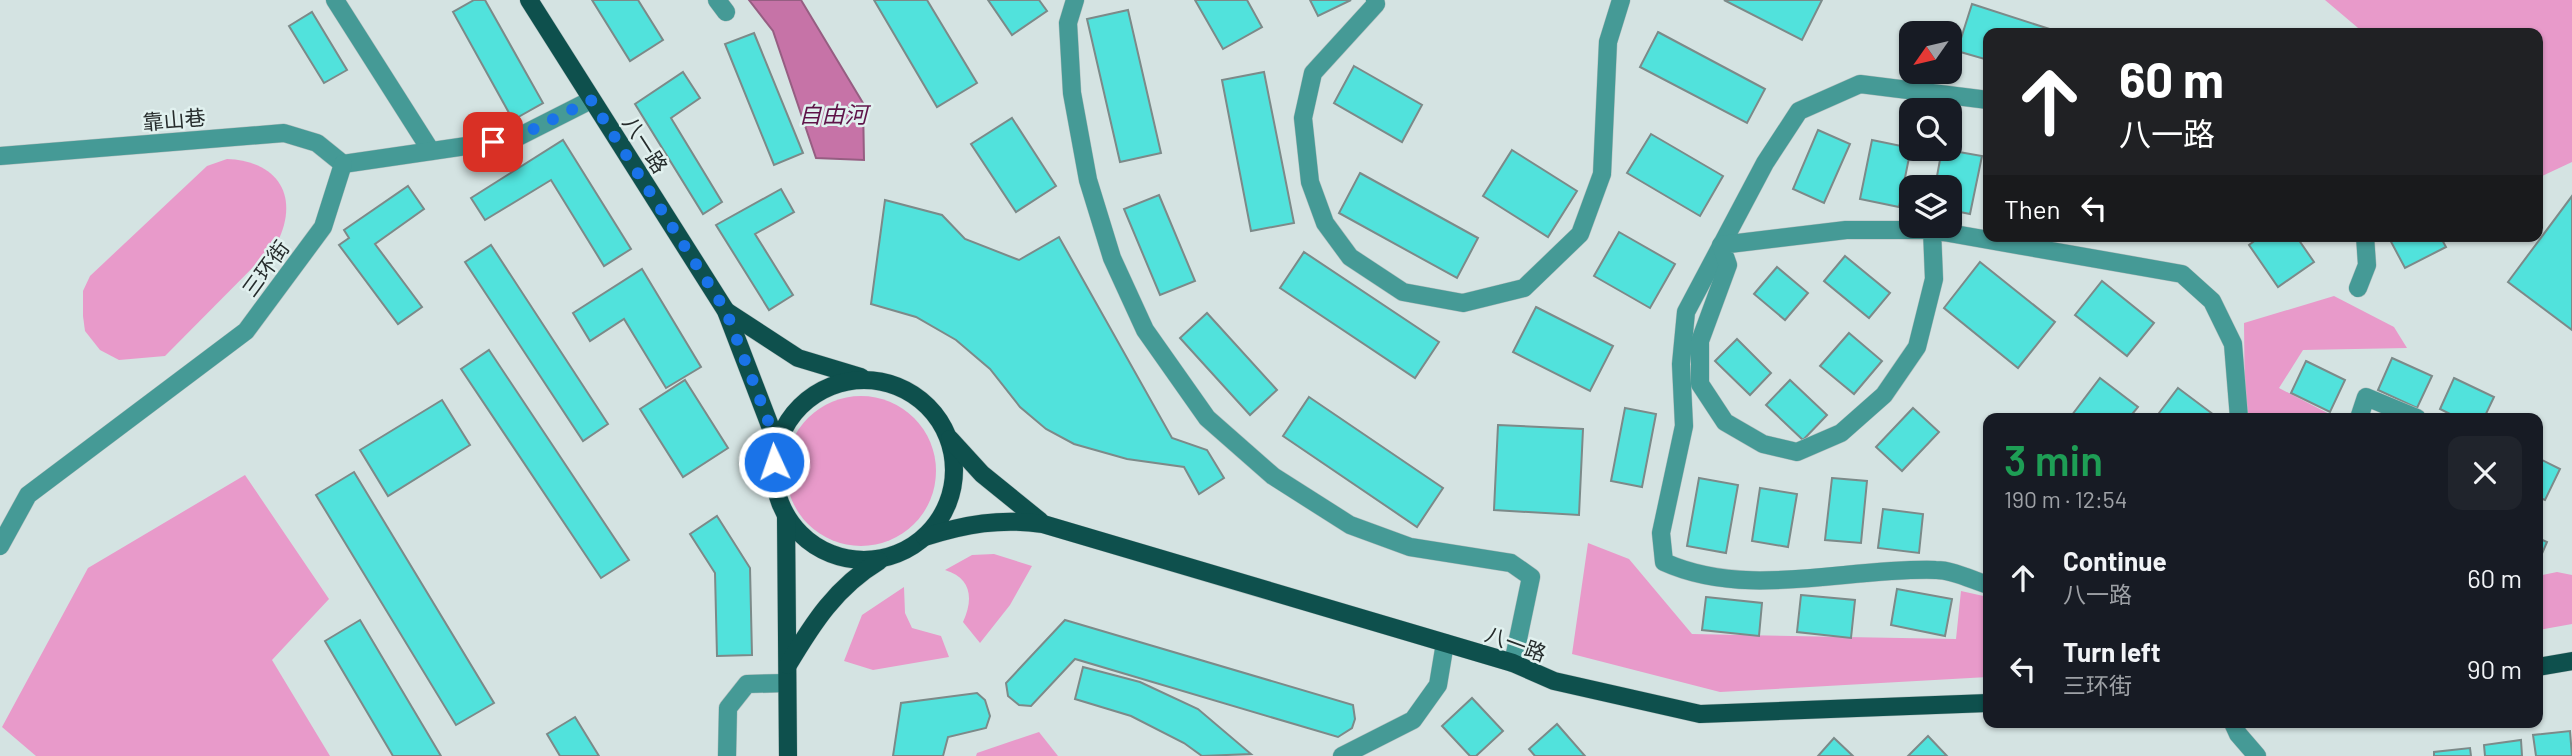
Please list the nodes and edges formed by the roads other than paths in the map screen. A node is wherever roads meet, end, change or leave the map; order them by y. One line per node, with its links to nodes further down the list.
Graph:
1 (335, 0): 8 (street)
2 (529, 0): 7 (main road, 八一路)
3 (1075, 0): 34 (street)
4 (1375, 0): 5 (street)
5 (1621, 0)
6 (1983, 99): 17 (street)
7 (591, 100): 8 (street); 19 (main road, 八一路)
8 (431, 151): 10 (street)
9 (0, 156): 10 (street, 靠山巷)
10 (343, 164): 29 (street, 三环街)
11 (1899, 230): 17 (street)
12 (1962, 235): 14 (street)
13 (1932, 238): 17 (street)
14 (1983, 239)
15 (2000, 242): 21 (street)
16 (2365, 242): 18 (street)
17 (1721, 245): 31 (street)
18 (2358, 288)
19 (726, 311): 20 (main road); 25 (main road)
20 (871, 380): 24 (main road); 25 (main road)
21 (2239, 413)
22 (2361, 413): 23 (street)
23 (2405, 413)
24 (948, 438): 27 (main road); 28 (main road)
25 (777, 444): 26 (main road)
26 (786, 516): 30 (main road); 36 (main road)
27 (1043, 524): 28 (main road); 32 (main road, 八一路)
28 (925, 537): 30 (main road)
29 (0, 546)
30 (882, 559): 36 (main road)
31 (1983, 583)
32 (1445, 643): 34 (main road, 八一路); 41 (street)
33 (2572, 662): 35 (main road)
34 (1513, 663): 37 (main road, 八一路)
35 (2543, 666)
36 (788, 674): 39 (street); 40 (main road)
37 (1983, 703)
38 (2235, 728): 42 (street)
39 (727, 756)
40 (788, 756)
41 (1342, 756)
42 (2257, 756)

